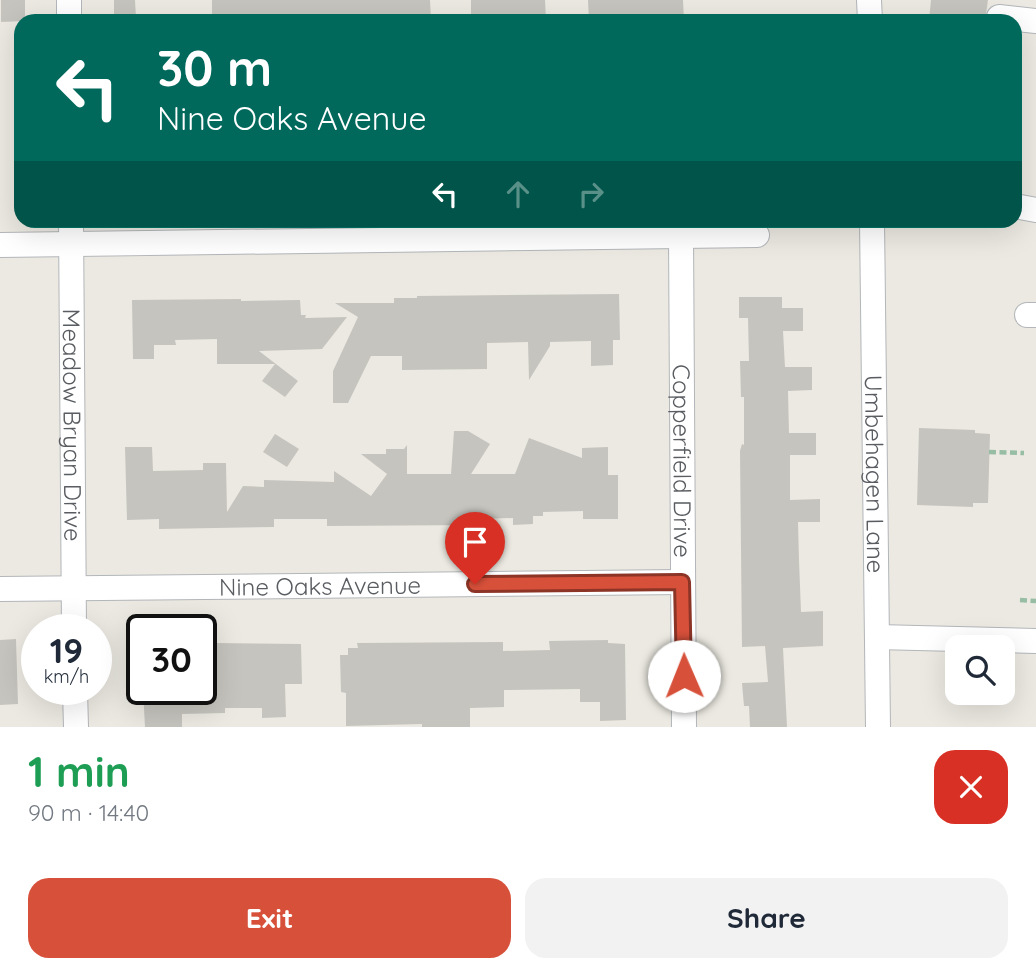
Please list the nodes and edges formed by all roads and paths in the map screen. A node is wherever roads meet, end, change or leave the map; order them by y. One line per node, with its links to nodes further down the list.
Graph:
1 (872, 228): 14 (street, Umbehagen Lane)
2 (71, 232): 3 (street); 5 (street); 9 (street, Meadow Bryan Drive)
3 (681, 235): 4 (street); 8 (street, Copperfield Drive)
4 (757, 235)
5 (0, 245)
6 (989, 452): 7 (path)
7 (1024, 453)
8 (682, 582): 9 (street, Nine Oaks Avenue); 18 (street, Copperfield Drive)
9 (74, 588): 10 (street, Nine Oaks Avenue); 13 (street, Meadow Bryan Drive)
10 (0, 589)
11 (1020, 600): 12 (path)
12 (1036, 601)
13 (74, 614)
14 (877, 637): 15 (street); 19 (street, Umbehagen Lane)
15 (1036, 641)
16 (75, 705): 17 (street)
17 (76, 727)
18 (684, 727)
19 (878, 727)

